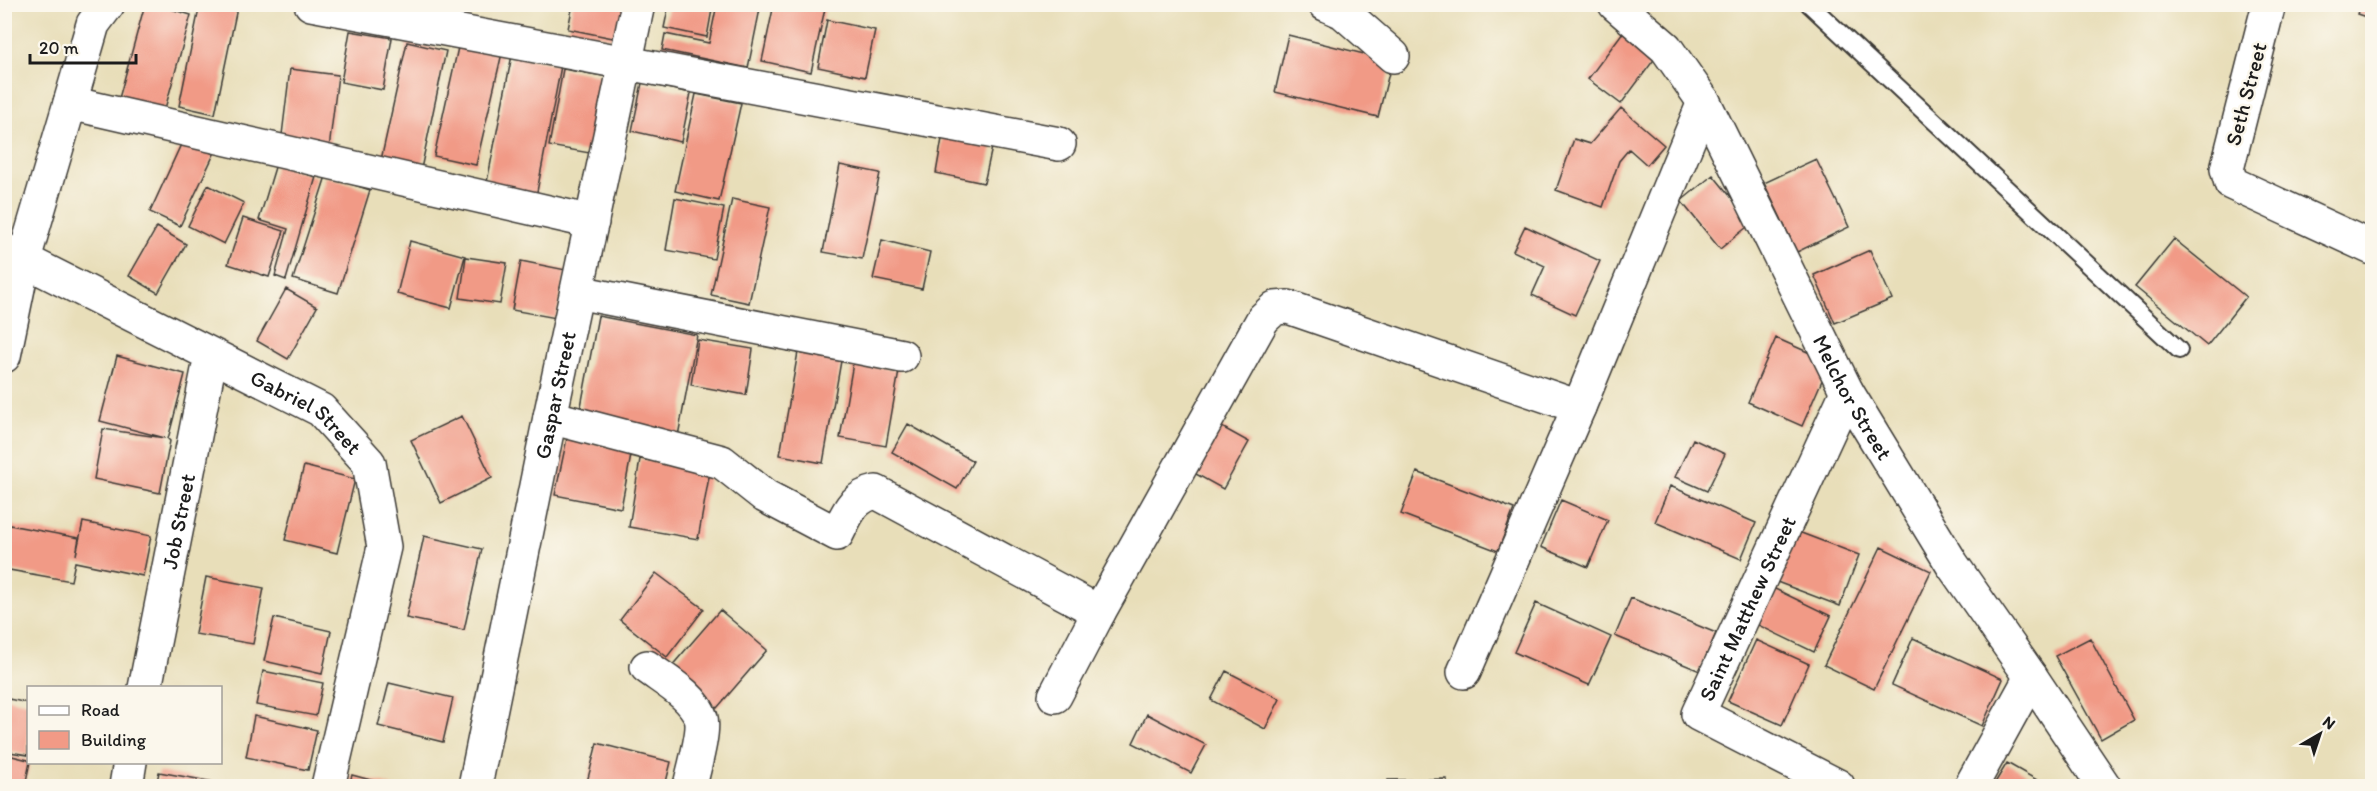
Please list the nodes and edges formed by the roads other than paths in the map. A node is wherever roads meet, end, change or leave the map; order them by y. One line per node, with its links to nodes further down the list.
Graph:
1 (108, 4): 11 (street)
2 (311, 4): 9 (street)
3 (638, 4): 9 (street, Gaspar Street)
4 (1325, 4): 8 (street)
5 (1615, 4): 10 (street, Melchor Street)
6 (1809, 4): 17 (lane)
7 (2269, 4): 14 (street, Seth Street)
8 (1393, 56)
9 (627, 65): 12 (street); 13 (street, Gaspar Street)
10 (1704, 102): 21 (street, Melchor Street); 22 (street)
11 (69, 103): 13 (street); 15 (street)
12 (1059, 144)
13 (592, 222): 16 (street, Gaspar Street)
14 (2373, 248)
15 (14, 255): 18 (street, Gabriel Street); 19 (street)
16 (577, 292): 20 (street); 23 (street, Gaspar Street)
17 (2179, 350)
18 (211, 355): 28 (street, Job Street); 32 (street, Gabriel Street)
19 (4, 356)
20 (902, 356)
21 (1847, 392): 27 (street, Melchor Street); 35 (street, Saint Matthew Street)
22 (1579, 407): 24 (street); 26 (street)
23 (550, 417): 24 (street); 33 (street, Gaspar Street)
24 (1099, 612): 29 (street)
25 (647, 667): 34 (street)
26 (1464, 672)
27 (2031, 677): 36 (street); 37 (street, Melchor Street)
28 (145, 686)
29 (1055, 696)
30 (130, 764): 31 (street)
31 (126, 786)
32 (328, 786)
33 (475, 786)
34 (690, 786)
35 (1838, 786)
36 (1971, 786)
37 (2104, 786)

